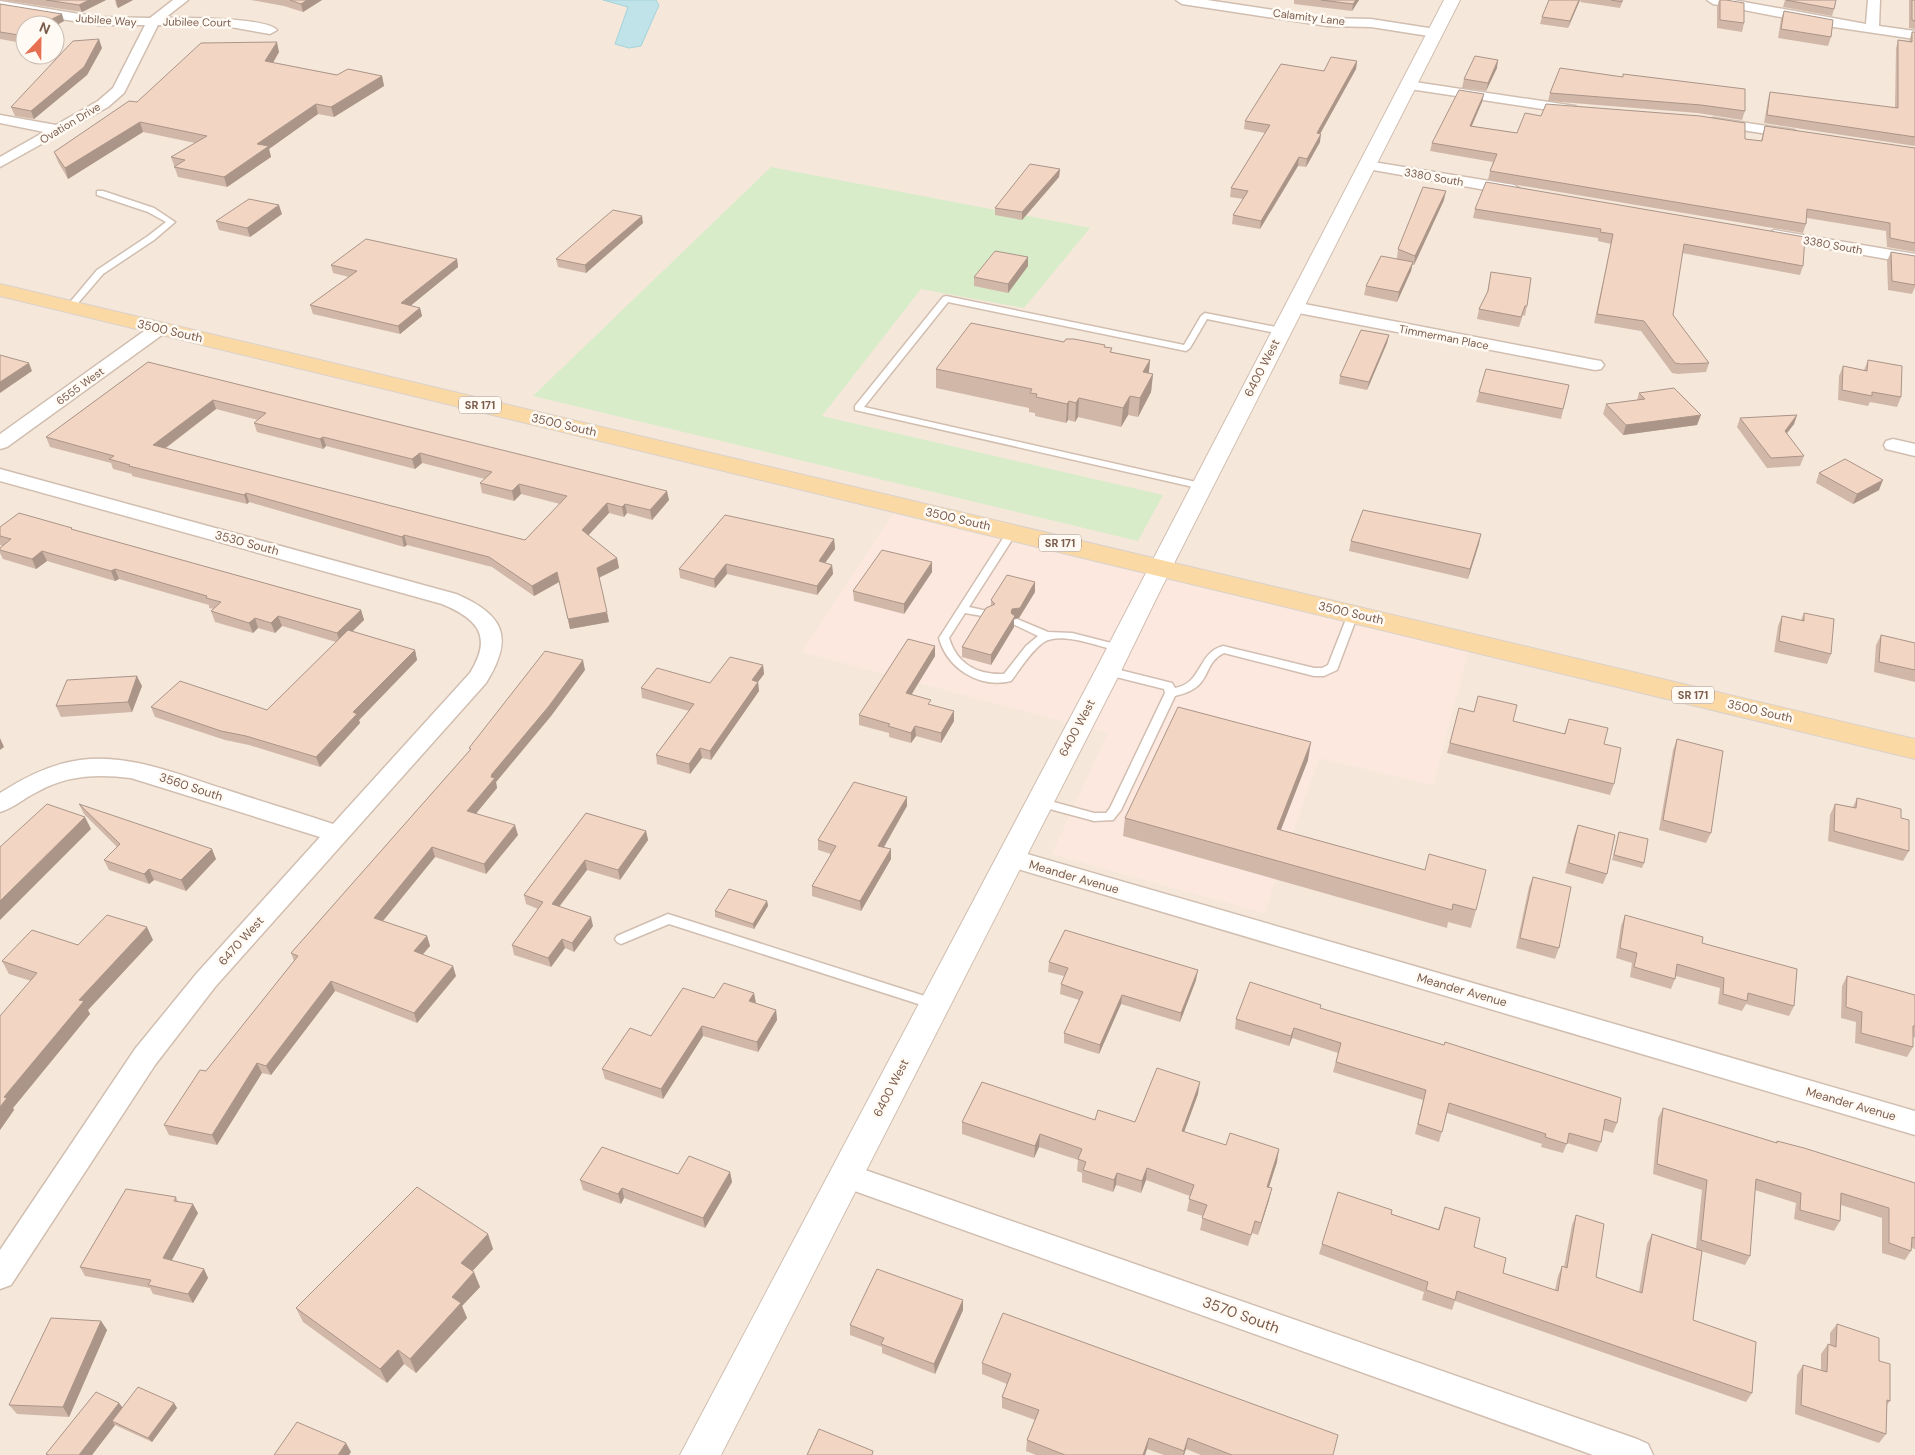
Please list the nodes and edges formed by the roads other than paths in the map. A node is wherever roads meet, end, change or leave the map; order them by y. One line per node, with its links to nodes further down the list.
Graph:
1 (182, 0): 7 (street, Ovation Drive)
2 (1182, 0): 10 (street, Calamity Lane)
3 (1452, 0): 10 (street, 6400 West)
4 (1713, 0): 8 (street)
5 (1874, 0): 8 (street)
6 (0, 5): 7 (street, Jubilee Way)
7 (153, 22): 9 (street, Jubilee Court); 16 (street, Ovation Drive)
8 (1872, 29): 11 (street)
9 (270, 30)
10 (1435, 33): 12 (street, 6400 West)
11 (1915, 35)
12 (1408, 85): 13 (street); 19 (street, 6400 West)
13 (1586, 111)
14 (0, 119): 16 (street)
15 (1698, 119): 17 (street)
16 (59, 130): 18 (street, Ovation Drive)
17 (1805, 136)
18 (0, 163)
19 (1367, 165): 21 (street, 3380 South); 26 (street, 6400 West)
20 (100, 193): 25 (lane)
21 (1530, 193)
22 (1762, 233): 23 (street, 3380 South)
23 (1915, 259)
24 (0, 290): 25 (main road, 3500 South / SR 171)
25 (70, 307): 27 (main road, 3500 South / SR 171)
26 (1294, 308): 28 (street, 6400 West); 29 (street, Timmerman Place)
27 (160, 328): 30 (street, 6555 West); 35 (main road, 3500 South / SR 171)
28 (1281, 332): 34 (street, 6400 West); 34 (lane)
29 (1596, 364)
30 (0, 443)
31 (1893, 445): 32 (street)
32 (1915, 450)
33 (0, 475): 41 (street, 3530 South)
34 (1202, 486): 36 (street, 6400 West)
35 (1012, 532): 36 (main road, 3500 South / SR 171); 37 (lane)
36 (1160, 567): 39 (main road, 3500 South / SR 171); 43 (street, 6400 West)
37 (962, 609): 38 (lane); 42 (lane)
38 (988, 614)
39 (1353, 614): 44 (lane); 45 (main road, 3500 South / SR 171)
40 (1017, 622): 42 (lane)
41 (488, 624): 48 (street, 6470 West)
42 (1047, 636): 43 (lane)
43 (1113, 660): 44 (lane); 46 (street, 6400 West)
44 (1171, 693): 46 (lane)
45 (1915, 749)
46 (1039, 802): 49 (street, 6400 West)
47 (0, 804): 48 (street, 3560 South)
48 (338, 834): 54 (street, 6470 West)
49 (1010, 858): 51 (street, 6400 West); 52 (street, Meander Avenue)
50 (621, 939): 51 (lane)
51 (934, 1004): 53 (street, 6400 West)
52 (1915, 1123)
53 (846, 1175): 55 (street, 6400 West); 56 (street, 3570 South)
54 (0, 1275)
55 (700, 1455)
56 (1636, 1455)

